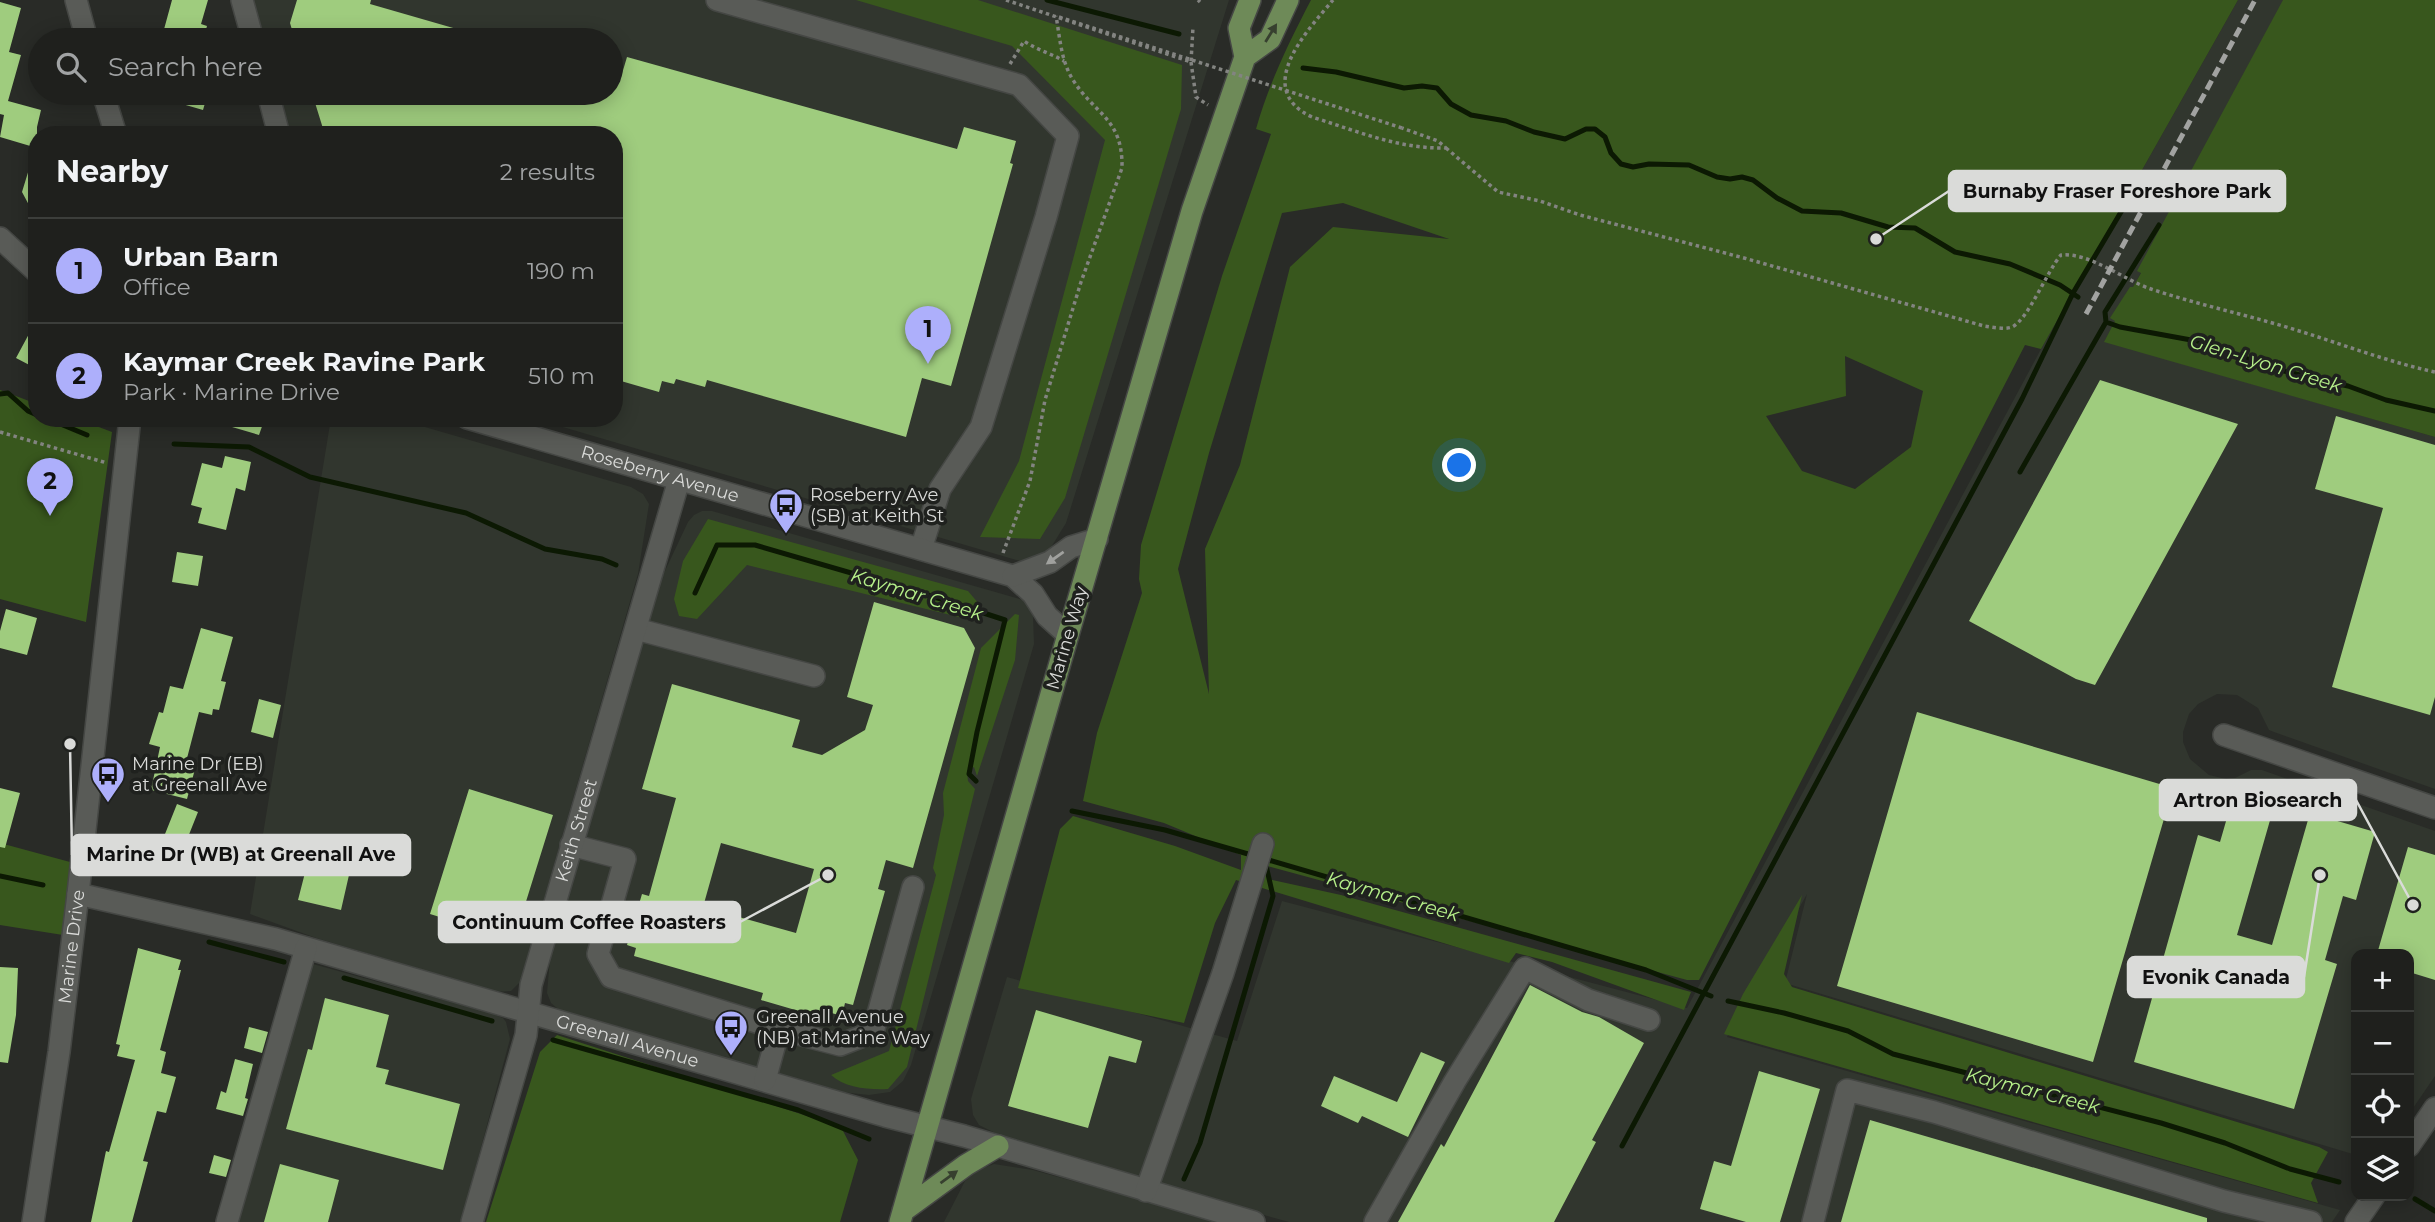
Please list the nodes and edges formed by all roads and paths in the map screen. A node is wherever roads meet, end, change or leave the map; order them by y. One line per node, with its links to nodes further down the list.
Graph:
1 (76, 0): 10 (street)
2 (242, 0): 11 (street)
3 (717, 0): 15 (street)
4 (1006, 0): 8 (path)
5 (1250, 0): 12 (main road, Marine Way)
6 (1288, 0): 12 (main road, one-way to 6)
7 (1333, 0): 21 (path)
8 (1058, 17): 13 (path); 14 (path); 21 (path, bridge)
9 (1193, 27): 14 (path)
10 (84, 28)
11 (250, 28)
12 (1245, 57): 18 (main road, Marine Way)
13 (1064, 61): 15 (path); 32 (path)
14 (1191, 62): 18 (path)
15 (1000, 80): 31 (street)
16 (107, 105): 19 (street)
17 (271, 105): 20 (street)
18 (1224, 117): 30 (main road, Marine Way)
19 (113, 126)
20 (277, 126)
21 (1446, 148): 24 (path)
22 (0, 238): 23 (street)
23 (28, 264)
24 (2435, 372)
25 (129, 427): 28 (street, Marine Drive)
26 (498, 427): 29 (street, Roseberry Avenue)
27 (0, 432): 28 (path)
28 (125, 468): 41 (street, Marine Drive)
29 (680, 480): 31 (street, Roseberry Avenue); 33 (street, Keith Street)
30 (1097, 539): 32 (street, one-way to 32); 34 (main road, Marine Way)
31 (921, 549): 32 (street, Roseberry Avenue)
32 (1004, 574): 34 (street, Roseberry Avenue)
33 (636, 629): 35 (street); 39 (street, Keith Street)
34 (1068, 635): 48 (main road, Marine Way)
35 (814, 676)
36 (2224, 735): 37 (street)
37 (2435, 808)
38 (1263, 844): 51 (street)
39 (571, 845): 43 (street, Keith Street); 45 (street)
40 (913, 887): 45 (street)
41 (78, 894): 42 (street, Greenall Avenue); 54 (street, Marine Drive)
42 (306, 948): 43 (street, Greenall Avenue); 55 (street)
43 (528, 1013): 46 (street, Greenall Avenue); 56 (street, Keith Street)
44 (1649, 1020): 58 (street)
45 (779, 1029): 46 (street)
46 (765, 1080): 48 (street, Greenall Avenue)
47 (2435, 1108): 49 (street)
48 (936, 1129): 50 (street, Greenall Avenue); 53 (main road, Marine Way)
49 (2414, 1139)
50 (998, 1146): 51 (street, Greenall Avenue); 53 (main road, one-way to 50)
51 (1146, 1191): 57 (street, Greenall Avenue)
52 (2371, 1201): 61 (street)
53 (902, 1217)
54 (33, 1222)
55 (226, 1222)
56 (472, 1222)
57 (1254, 1222)
58 (1375, 1222)
59 (1813, 1222): 60 (street)
60 (2311, 1222)
61 (2356, 1222)

